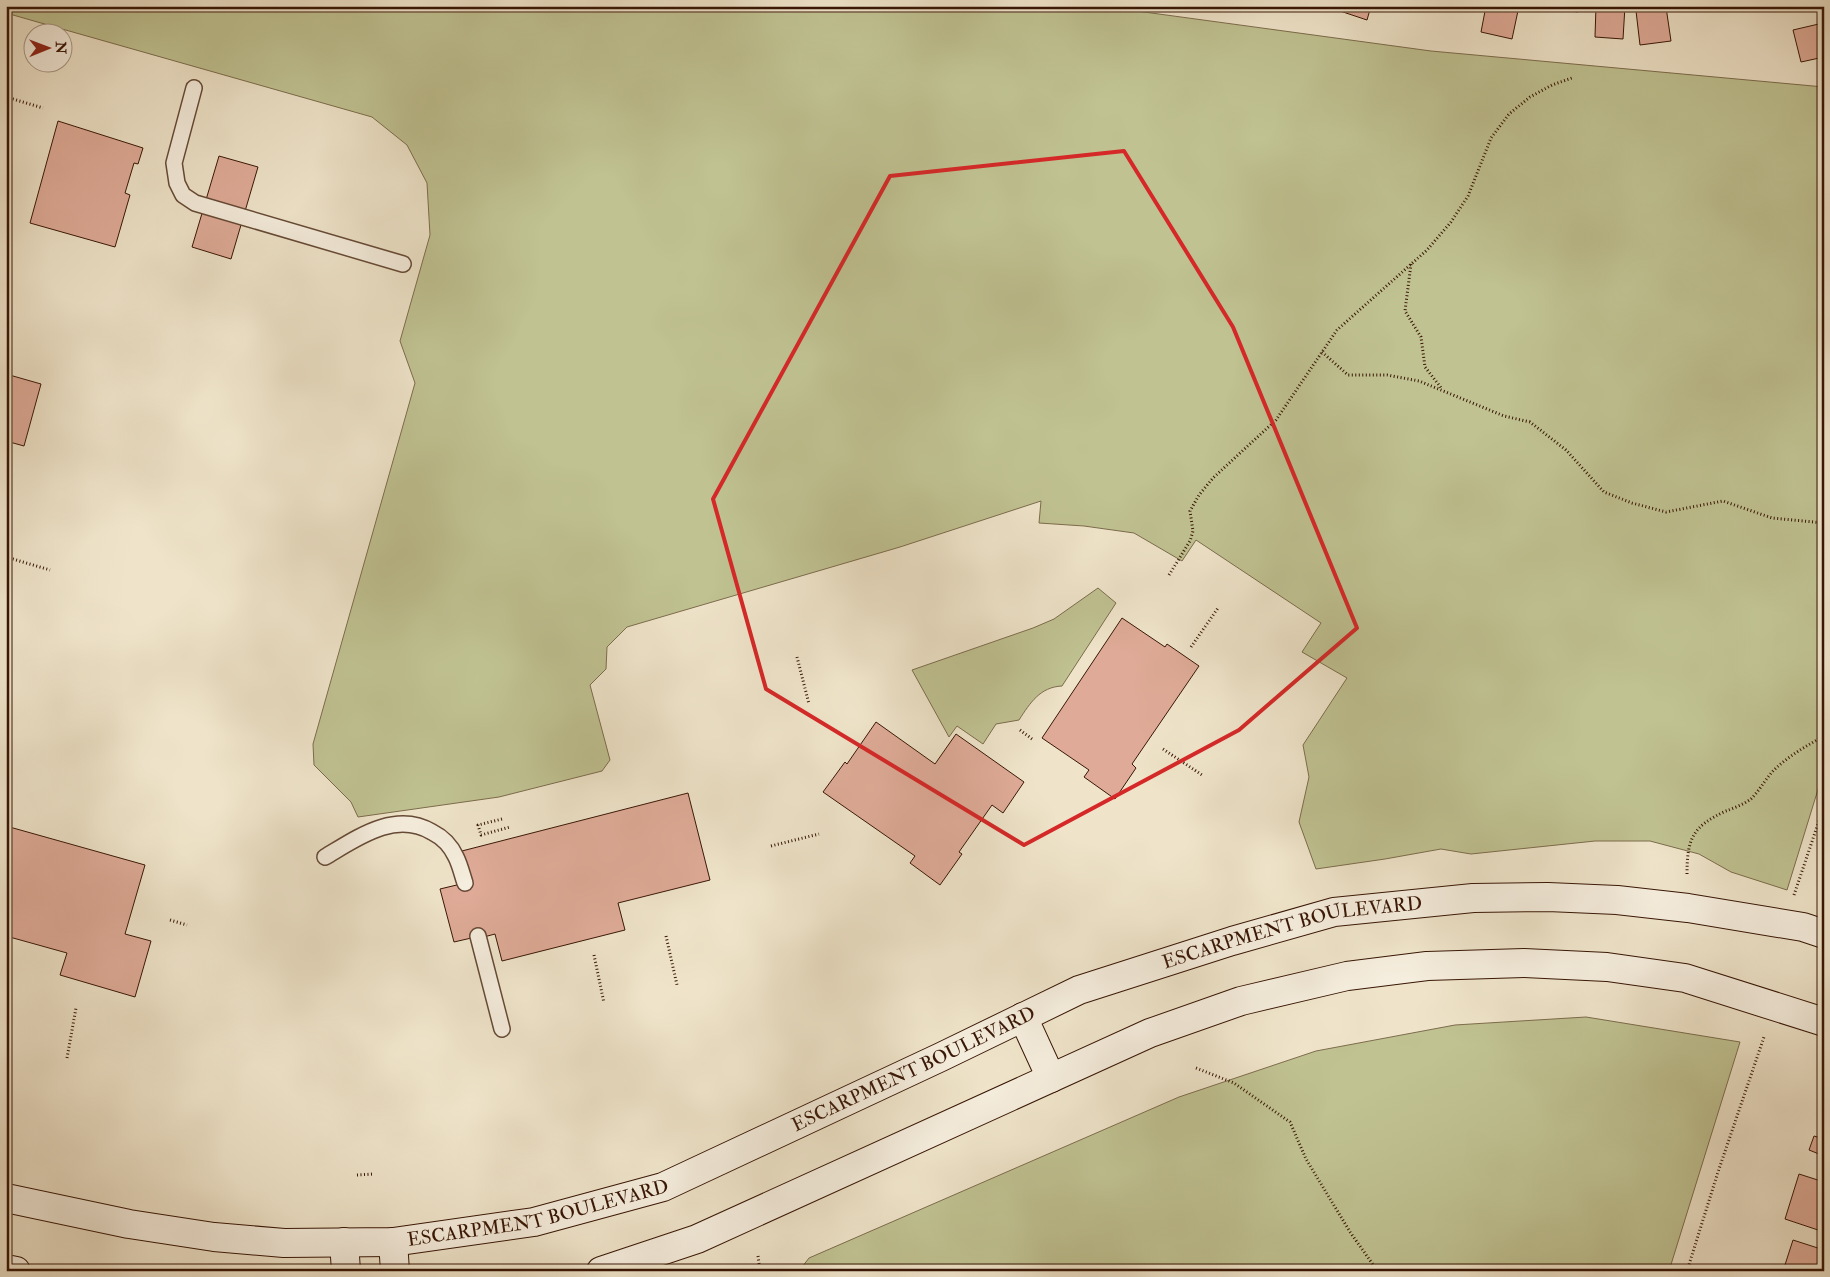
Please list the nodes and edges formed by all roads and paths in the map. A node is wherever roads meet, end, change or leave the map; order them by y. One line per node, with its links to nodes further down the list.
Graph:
1 (1572, 78): 6 (path)
2 (194, 88): 5 (lane)
3 (6, 97): 4 (path)
4 (43, 108)
5 (403, 264)
6 (1411, 264): 7 (path); 8 (path)
7 (1322, 352): 8 (path); 12 (path)
8 (1443, 390): 9 (path)
9 (1824, 523)
10 (6, 557): 11 (path)
11 (50, 570)
12 (1169, 576)
13 (1218, 608): 14 (path)
14 (1191, 647)
15 (797, 657): 16 (path)
16 (809, 704)
17 (1020, 730): 19 (path)
18 (1824, 736): 28 (path)
19 (1032, 739)
20 (1163, 749): 21 (path)
21 (1202, 775)
22 (1824, 806): 30 (path)
23 (502, 819): 24 (path)
24 (510, 827)
25 (819, 834): 26 (path)
26 (771, 846)
27 (324, 857): 29 (lane)
28 (1687, 874)
29 (465, 883)
30 (1794, 896)
31 (170, 920): 32 (path)
32 (187, 925)
33 (1824, 934): 40 (main road, ESCARPMENT BOULEVARD)
34 (478, 936): 42 (lane)
35 (666, 936): 37 (path)
36 (594, 955): 38 (path)
37 (677, 985)
38 (604, 1003)
39 (76, 1008): 44 (path)
40 (1023, 1017): 46 (main road); 51 (main road, ESCARPMENT BOULEVARD)
41 (1824, 1022): 46 (main road)
42 (502, 1029)
43 (1764, 1037): 60 (path)
44 (67, 1058)
45 (1196, 1068): 59 (path)
46 (1051, 1078): 57 (main road)
47 (374, 1174): 48 (path)
48 (357, 1175)
49 (6, 1198): 50 (main road, ESCARPMENT BOULEVARD)
50 (344, 1242): 51 (main road, ESCARPMENT BOULEVARD); 55 (main road)
51 (393, 1242): 56 (main road)
52 (758, 1256): 58 (path)
53 (6, 1269): 54 (main road)
54 (16, 1271)
55 (346, 1271)
56 (395, 1271)
57 (600, 1271)
58 (760, 1271)
59 (1375, 1271)
60 (1687, 1271)

